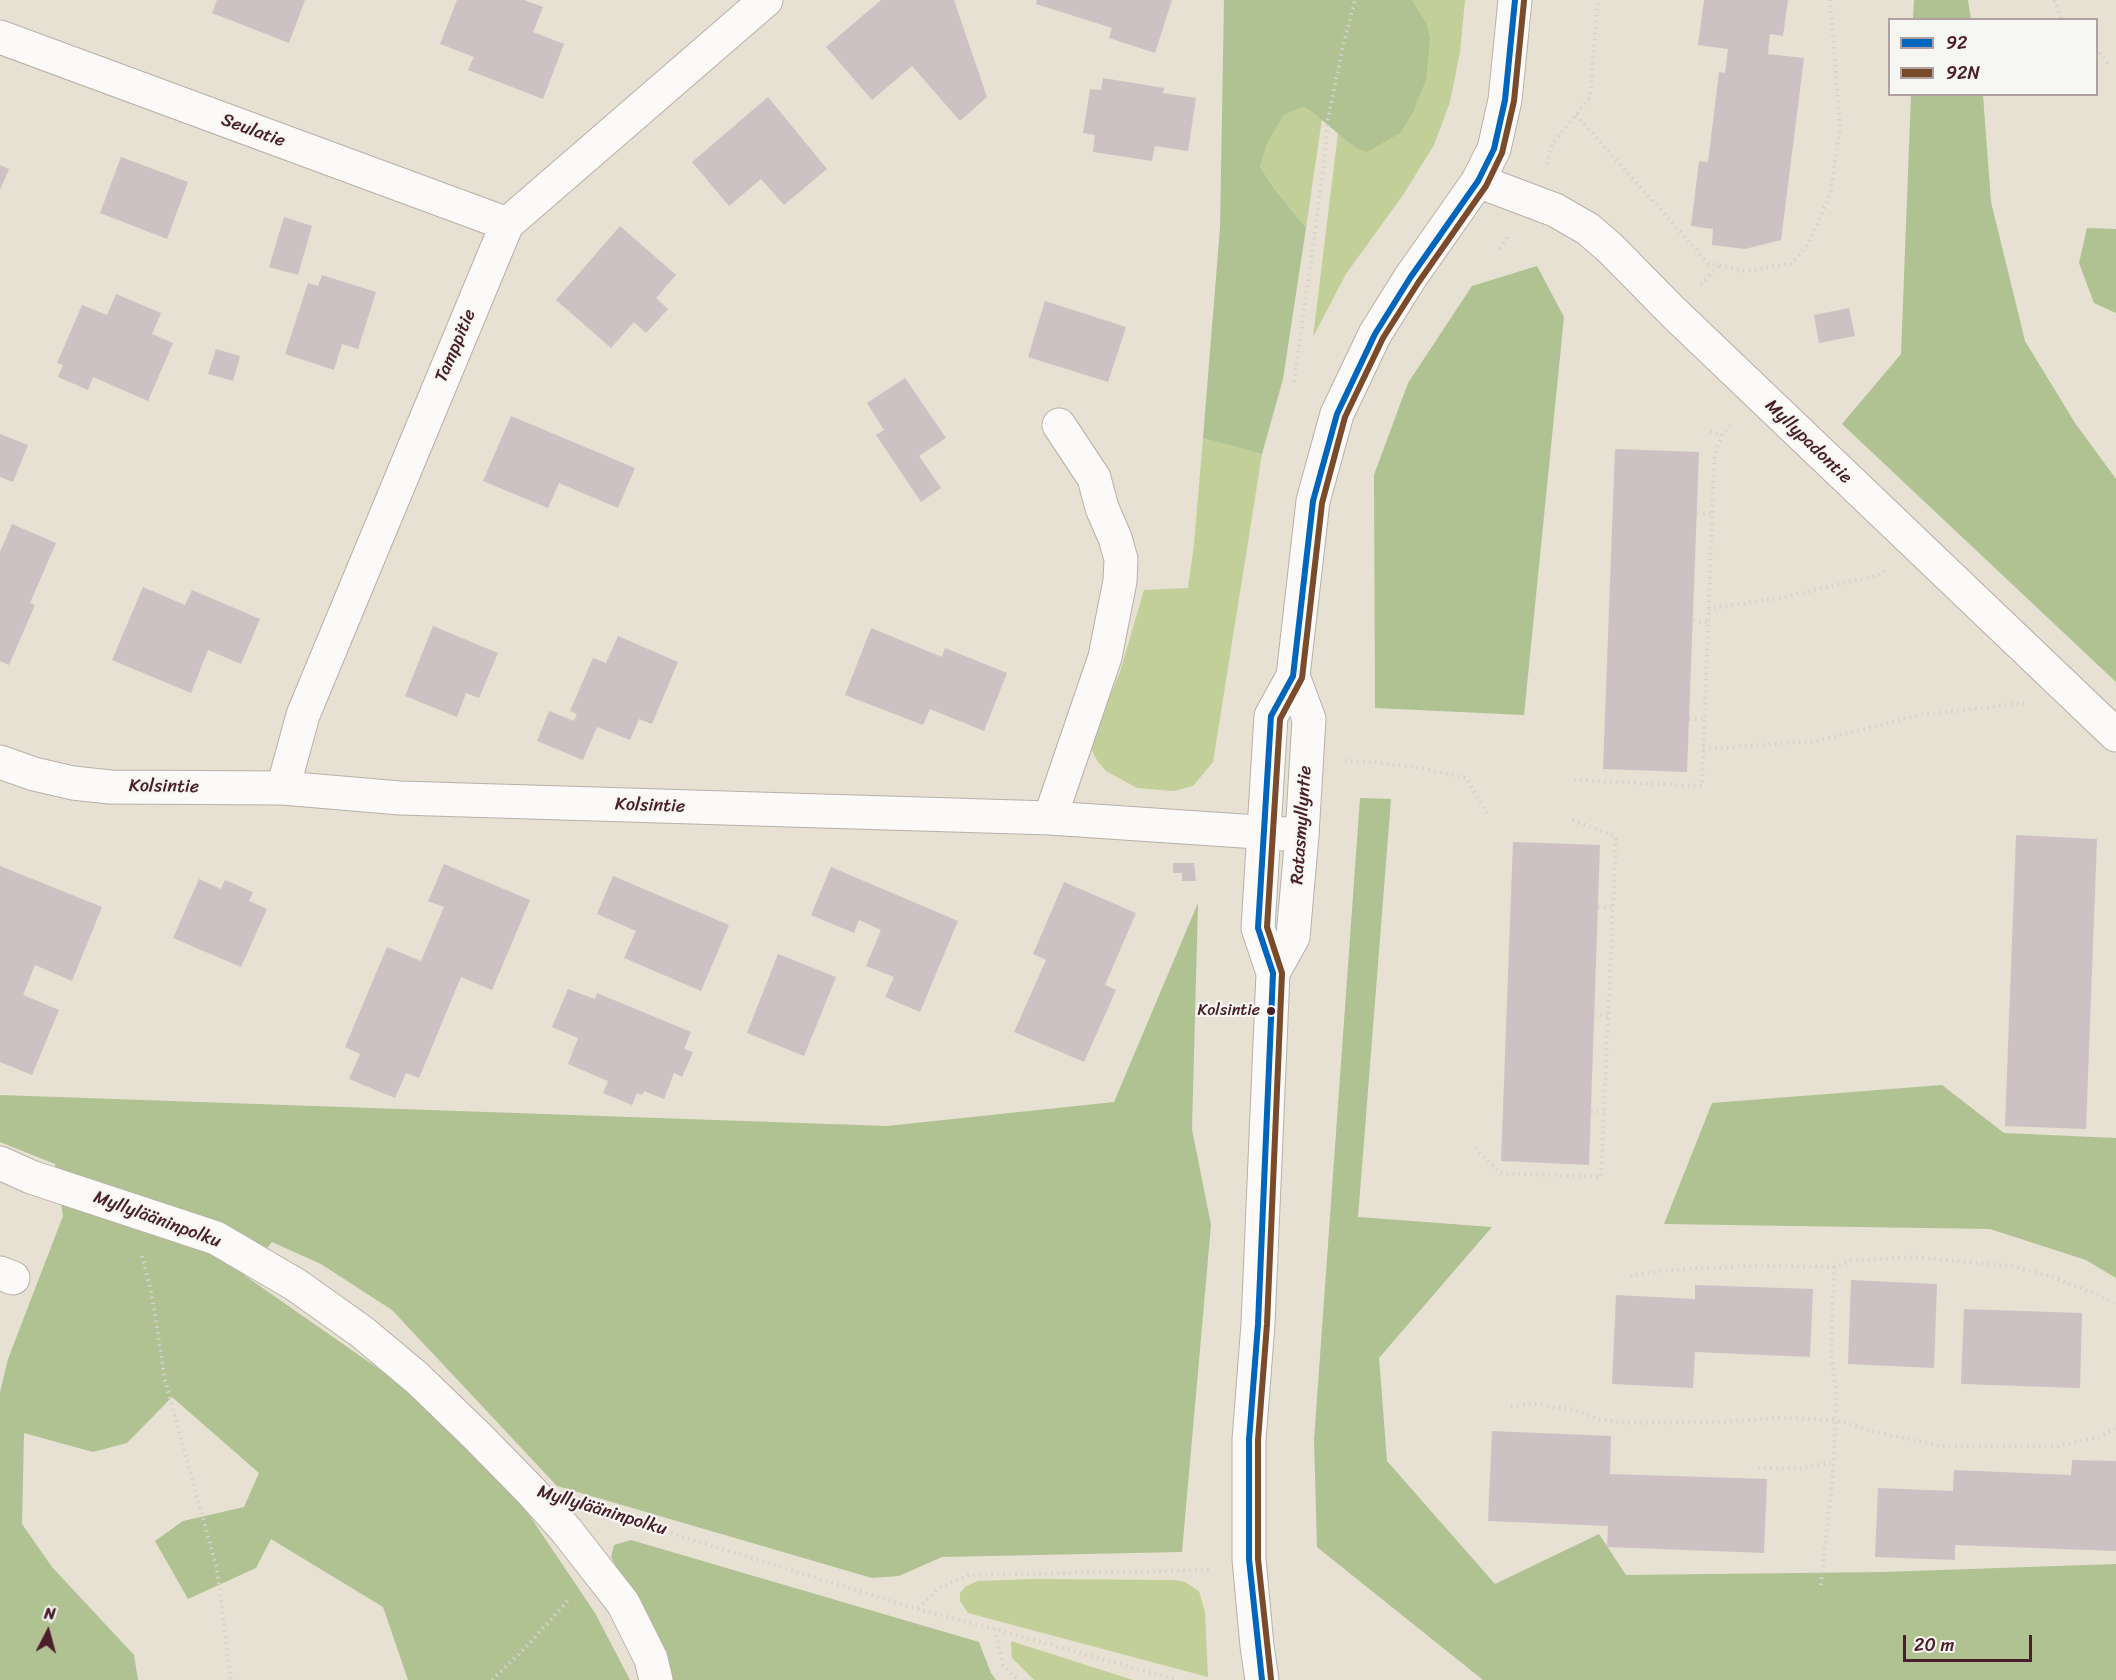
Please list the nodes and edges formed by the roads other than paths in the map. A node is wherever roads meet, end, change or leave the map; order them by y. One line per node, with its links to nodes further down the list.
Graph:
1 (766, 0): 5 (street, Tamppitie)
2 (1515, 0): 4 (street, Ratasmyllyntie)
3 (0, 37): 5 (street, Seulatie)
4 (1478, 181): 7 (street, Ratasmyllyntie); 8 (street, Myllypadontie)
5 (507, 224): 10 (street, Tamppitie)
6 (1059, 425): 11 (street)
7 (1293, 676): 12 (street, Ratasmyllyntie); 13 (street, Ratasmyllyntie)
8 (2116, 735)
9 (0, 762): 10 (street, Kolsintie)
10 (283, 788): 11 (street, Kolsintie)
11 (1050, 818): 12 (street, Kolsintie)
12 (1263, 831): 13 (street, Kolsintie); 14 (street, Ratasmyllyntie)
13 (1302, 835): 14 (street, Ratasmyllyntie)
14 (1273, 972): 17 (street, Ratasmyllyntie)
15 (0, 1163): 16 (street, Myllylääninpolku)
16 (656, 1680)
17 (1262, 1680)

